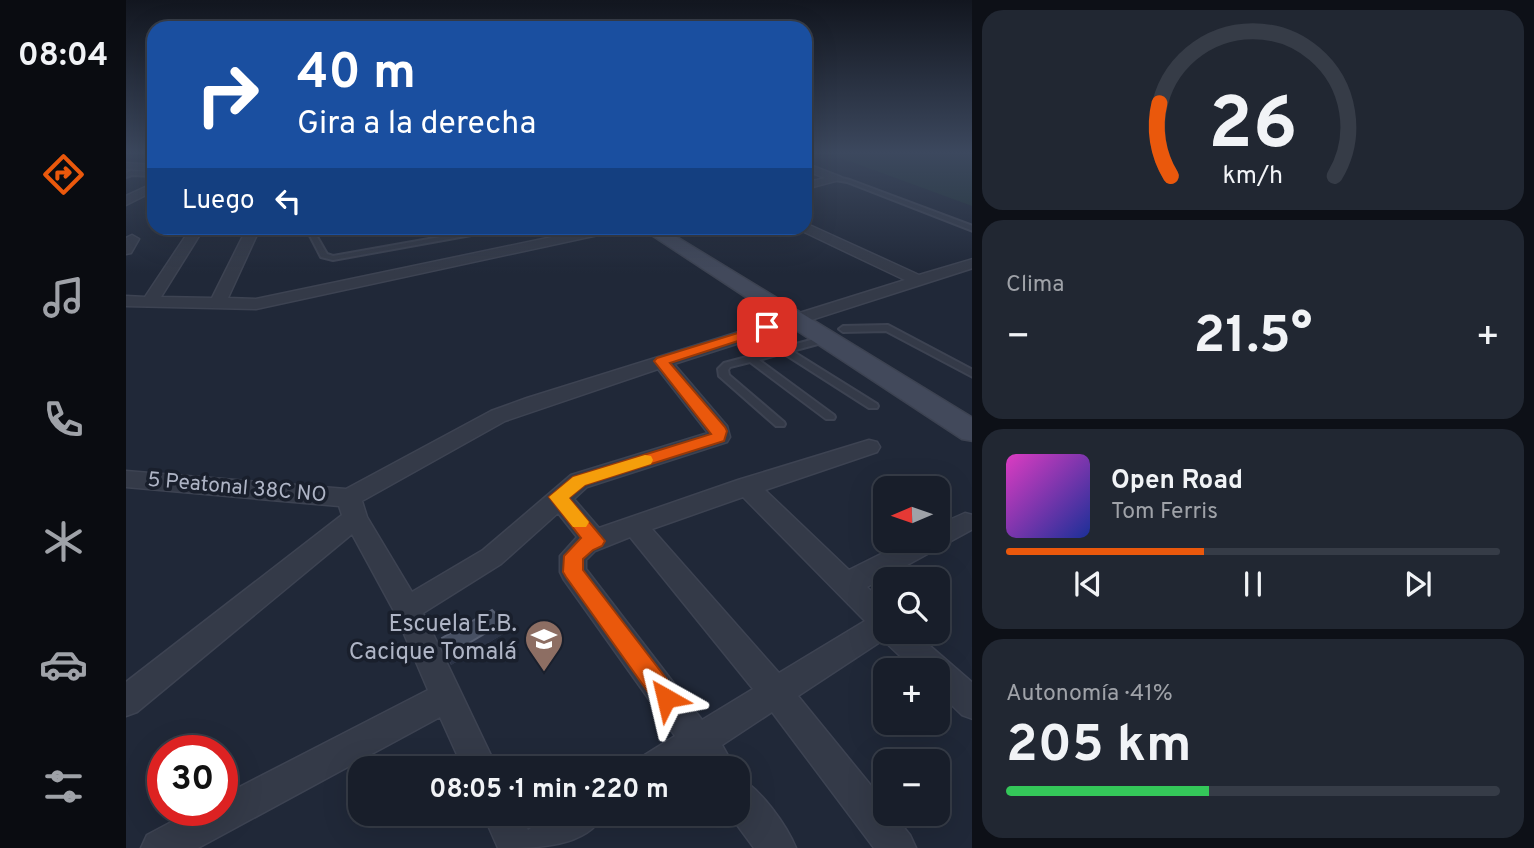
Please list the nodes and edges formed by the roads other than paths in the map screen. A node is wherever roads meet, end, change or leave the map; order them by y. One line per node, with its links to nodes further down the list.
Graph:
1 (880, 194): 2 (lane)
2 (972, 229)
3 (812, 230): 12 (street)
4 (192, 235): 14 (street)
5 (250, 235): 15 (street)
6 (313, 235): 7 (lane)
7 (462, 235)
8 (579, 235): 15 (street)
9 (662, 235): 16 (main road)
10 (684, 235): 16 (main road)
11 (972, 264): 12 (street)
12 (920, 281): 16 (street)
13 (126, 300): 14 (street)
14 (150, 301): 15 (street)
15 (217, 303)
16 (804, 316): 17 (main road); 20 (street)
17 (835, 334): 18 (lane); 21 (lane); 23 (main road); 26 (main road)
18 (785, 350): 19 (lane); 22 (lane)
19 (752, 359): 24 (lane); 25 (lane)
20 (662, 361): 30 (street); 31 (street)
21 (972, 374)
22 (873, 406)
23 (972, 408)
24 (830, 417)
25 (780, 424)
26 (972, 432)
27 (869, 447): 29 (street)
28 (126, 479): 31 (street, 5 Peatonal 38C NO)
29 (746, 486): 33 (street); 37 (street)
30 (558, 497): 35 (street); 38 (street)
31 (352, 508): 38 (street); 46 (street)
32 (965, 522): 34 (street)
33 (634, 525): 35 (street); 44 (street)
34 (950, 530)
35 (595, 541): 48 (street)
36 (906, 553): 37 (street)
37 (846, 585): 39 (street)
38 (407, 608): 45 (street)
39 (873, 612)
40 (873, 631): 44 (street)
41 (907, 644): 42 (street)
42 (923, 658)
43 (950, 683): 47 (street)
44 (775, 691): 48 (street); 59 (street)
45 (447, 697): 49 (street); 55 (street)
46 (126, 701)
47 (972, 704)
48 (697, 741): 50 (street); 51 (street)
49 (474, 756)
50 (674, 756)
51 (709, 756)
52 (750, 812): 58 (street)
53 (507, 826): 56 (street)
54 (568, 826): 57 (street)
55 (160, 848)
56 (517, 848)
57 (534, 848)
58 (777, 848)
59 (897, 848)

